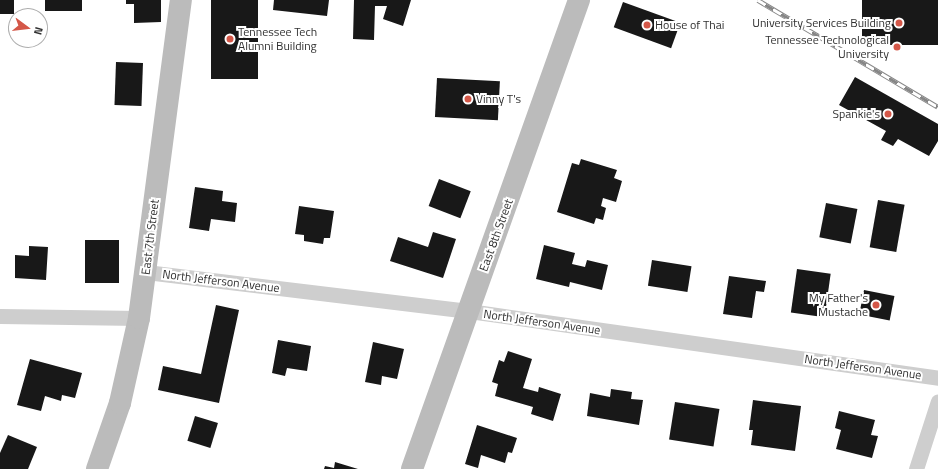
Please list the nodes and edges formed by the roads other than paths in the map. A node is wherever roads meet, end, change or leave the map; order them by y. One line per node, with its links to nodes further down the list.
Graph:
1 (181, 0): 3 (street, East 7th Street)
2 (580, 0): 4 (street, East 8th Street)
3 (146, 272): 4 (street, North Jefferson Avenue); 6 (street, East 7th Street)
4 (469, 311): 7 (street, North Jefferson Avenue); 10 (street, East 8th Street)
5 (0, 316): 6 (street)
6 (139, 318): 9 (street, East 7th Street)
7 (938, 378)
8 (938, 401): 11 (street)
9 (97, 469)
10 (412, 469)
11 (916, 469)

